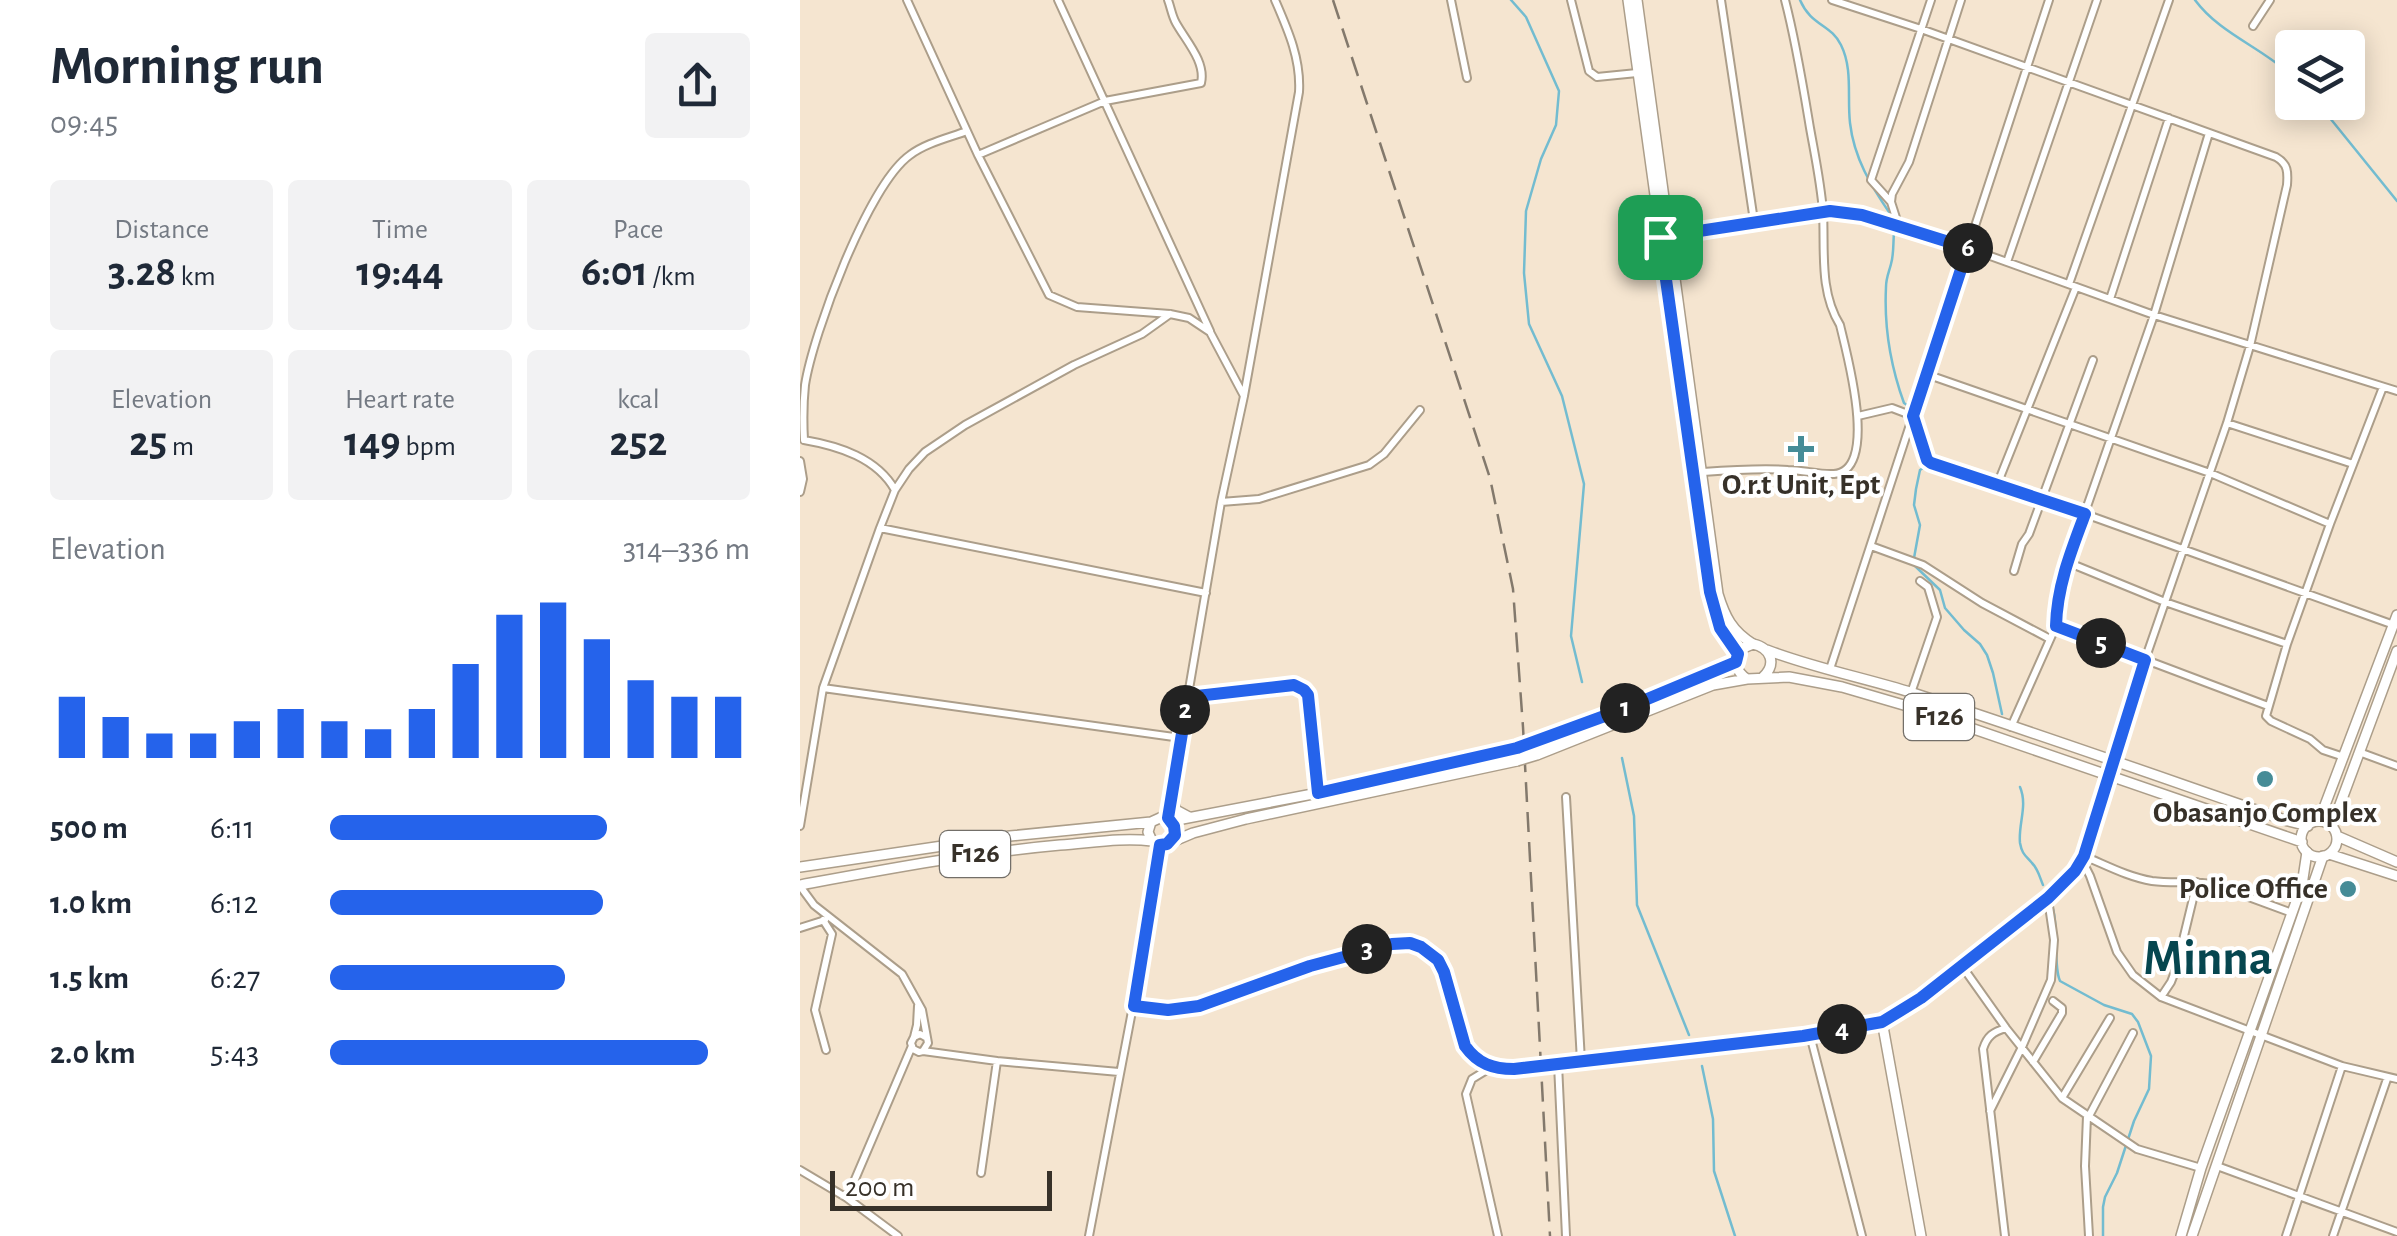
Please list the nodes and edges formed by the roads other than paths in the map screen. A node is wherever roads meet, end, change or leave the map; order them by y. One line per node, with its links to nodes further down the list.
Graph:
1 (906, 0): 28 (street)
2 (1058, 0): 25 (street)
3 (1168, 0): 25 (street)
4 (1274, 0): 48 (street)
5 (1451, 0): 23 (street)
6 (1571, 0): 22 (street)
7 (1628, 0): 22 (main road)
8 (1636, 0): 35 (main road)
9 (1721, 0): 33 (street)
10 (1784, 0): 32 (street)
11 (1931, 0): 19 (street)
12 (1961, 0): 20 (street)
13 (2049, 0): 21 (street)
14 (2097, 0): 24 (street)
15 (2169, 0): 26 (street)
16 (2270, 0): 18 (street)
17 (1837, 1): 19 (street)
18 (2253, 26)
19 (1921, 29): 20 (street); 31 (street)
20 (1948, 39): 21 (street); 31 (street)
21 (2027, 68): 24 (street); 36 (street)
22 (1636, 73): 35 (main road)
23 (1467, 78)
24 (2069, 82): 26 (street); 37 (street)
25 (1105, 101): 30 (street); 42 (street)
26 (2132, 104): 27 (street); 38 (street)
27 (2169, 118): 29 (street); 39 (street)
28 (968, 132): 30 (street); 56 (street)
29 (2209, 133): 41 (street); 43 (street)
30 (978, 156): 40 (street)
31 (1890, 202): 34 (street)
32 (1822, 212): 33 (street); 34 (street); 51 (street)
33 (1754, 221): 35 (street)
34 (1900, 227): 36 (street)
35 (1665, 236): 59 (main road); 84 (main road)
36 (1968, 248): 37 (street); 45 (street)
37 (2007, 262): 38 (street)
38 (2073, 285): 39 (street); 49 (street)
39 (2110, 299): 41 (street)
40 (1170, 314): 42 (street); 62 (street)
41 (2154, 315): 43 (street); 55 (street)
42 (1210, 332): 48 (street)
43 (2250, 346): 46 (street); 54 (street)
44 (2093, 360): 53 (street)
45 (1926, 374): 49 (street); 52 (street)
46 (2383, 388): 47 (street); 58 (street)
47 (2397, 391)
48 (1244, 396): 65 (street)
49 (2027, 407): 53 (street); 61 (street)
50 (1420, 410): 65 (street)
51 (1858, 416): 52 (street); 59 (street)
52 (1913, 416): 61 (street); 69 (street)
53 (2070, 422): 55 (street); 64 (street)
54 (2227, 423): 58 (street); 60 (street)
55 (2112, 437): 60 (street); 66 (street)
56 (802, 440): 62 (street)
57 (800, 461): 63 (street)
58 (2353, 464): 67 (street)
59 (1703, 472): 80 (main road)
60 (2210, 473): 67 (street); 70 (street)
61 (1997, 485): 64 (street)
62 (895, 490): 68 (street)
63 (800, 492)
64 (2040, 500): 66 (street); 72 (street)
65 (1221, 502): 74 (street)
66 (2085, 514): 70 (street); 71 (street)
67 (2330, 524): 75 (street)
68 (880, 528): 74 (street); 89 (street)
69 (1871, 546): 79 (street); 86 (street)
70 (2183, 550): 75 (street); 76 (street)
71 (2067, 562): 76 (street); 78 (street)
72 (2014, 571)
73 (1920, 581): 90 (street)
74 (1206, 593): 91 (street)
75 (2306, 594): 77 (street); 81 (street)
76 (2165, 602): 81 (street); 85 (street)
77 (2395, 620): 96 (main road)
78 (2056, 626): 79 (street); 85 (street)
79 (2050, 639): 93 (street)
80 (1753, 644): 82 (main road, F126); 84 (main road, F126)
81 (2288, 644): 92 (street)
82 (1767, 650): 86 (main road, F126); 87 (main road)
83 (2397, 651): 95 (main road)
84 (1736, 658): 88 (main road); 100 (main road, F126, bridge)
85 (2145, 660): 92 (street); 97 (street)
86 (1830, 670): 90 (main road, F126)
87 (1764, 677): 88 (main road, F126); 99 (main road, F126)
88 (1747, 679): 111 (main road, F126, bridge)
89 (823, 688): 94 (street); 107 (street)
90 (1911, 693): 93 (main road, F126)
91 (1188, 697): 94 (street); 100 (street)
92 (2268, 706): 96 (street)
93 (2011, 727): 97 (main road, F126)
94 (1181, 738): 101 (street)
95 (2359, 752): 98 (street); 109 (main road)
96 (2344, 758): 105 (main road)
97 (2115, 760): 99 (street); 108 (main road, F126)
98 (2397, 766)
99 (2110, 775): 113 (main road, F126); 115 (street)
100 (1318, 793): 103 (main road, F126)
101 (1171, 796): 103 (main road); 104 (street)
102 (1566, 797): 144 (street)
103 (1192, 818): 104 (main road, F126)
104 (1170, 820): 106 (main road, F126); 111 (main road)
105 (2320, 821): 108 (main road); 109 (main road)
106 (1152, 822): 112 (main road); 117 (main road, F126)
107 (800, 826)
108 (2308, 826): 113 (main road)
109 (2332, 826): 110 (main road)
110 (2337, 836): 114 (main road); 116 (main road)
111 (1173, 840): 112 (main road, F126)
112 (1156, 843): 120 (main road, F126); 129 (street)
113 (2304, 847): 114 (main road, F126); 122 (main road)
114 (2326, 855): 118 (main road, F126); 136 (main road)
115 (2083, 858): 119 (street); 121 (street); 126 (street)
116 (2397, 862)
117 (800, 867)
118 (2397, 876)
119 (2198, 882): 122 (street); 126 (street)
120 (800, 885): 123 (street)
121 (2048, 898): 125 (street); 139 (street)
122 (2292, 913): 133 (main road)
123 (827, 919): 124 (street); 127 (street); 140 (street)
124 (800, 928)
125 (1962, 966): 131 (street); 132 (street)
126 (2161, 997): 133 (street)
127 (918, 999): 137 (street); 138 (street)
128 (2053, 1001): 145 (street)
129 (1134, 1006): 148 (street); 150 (street)
130 (2110, 1018): 153 (street)
131 (1882, 1022): 135 (street); 169 (main road)
132 (2006, 1028): 139 (street); 154 (street)
133 (2251, 1032): 136 (street); 157 (main road)
134 (2132, 1033): 155 (street)
135 (1810, 1034): 144 (street); 168 (street)
136 (2262, 1035): 147 (street); 156 (main road)
137 (927, 1039): 138 (street); 141 (street); 142 (street)
138 (912, 1042): 141 (street); 149 (street)
139 (2022, 1047): 145 (street); 154 (street)
140 (826, 1050)
141 (921, 1051): 142 (street); 149 (street)
142 (953, 1055): 143 (street)
143 (997, 1061): 150 (street); 159 (street)
144 (1581, 1061): 146 (street)
145 (2033, 1062): 153 (street)
146 (1558, 1064): 148 (street); 167 (street)
147 (2342, 1066): 151 (street); 160 (street)
148 (1491, 1067): 166 (street)
149 (901, 1068): 161 (street)
150 (1119, 1072): 165 (street)
151 (2388, 1078): 152 (street); 162 (street)
152 (2397, 1079)
153 (2062, 1098): 155 (street)
154 (1990, 1111): 170 (street)
155 (2088, 1115): 157 (street); 171 (street)
156 (2216, 1166): 160 (street); 173 (main road)
157 (2201, 1168): 172 (main road)
158 (800, 1170): 161 (street)
159 (980, 1173)
160 (2300, 1196): 162 (street); 174 (street)
161 (847, 1198): 164 (street)
162 (2342, 1212): 163 (street); 175 (street)
163 (2397, 1232)
164 (898, 1236)
165 (1088, 1236)
166 (1498, 1236)
167 (1566, 1236)
168 (1862, 1236)
169 (1921, 1236)
170 (2006, 1236)
171 (2089, 1236)
172 (2181, 1236)
173 (2192, 1236)
174 (2286, 1236)
175 (2334, 1236)

